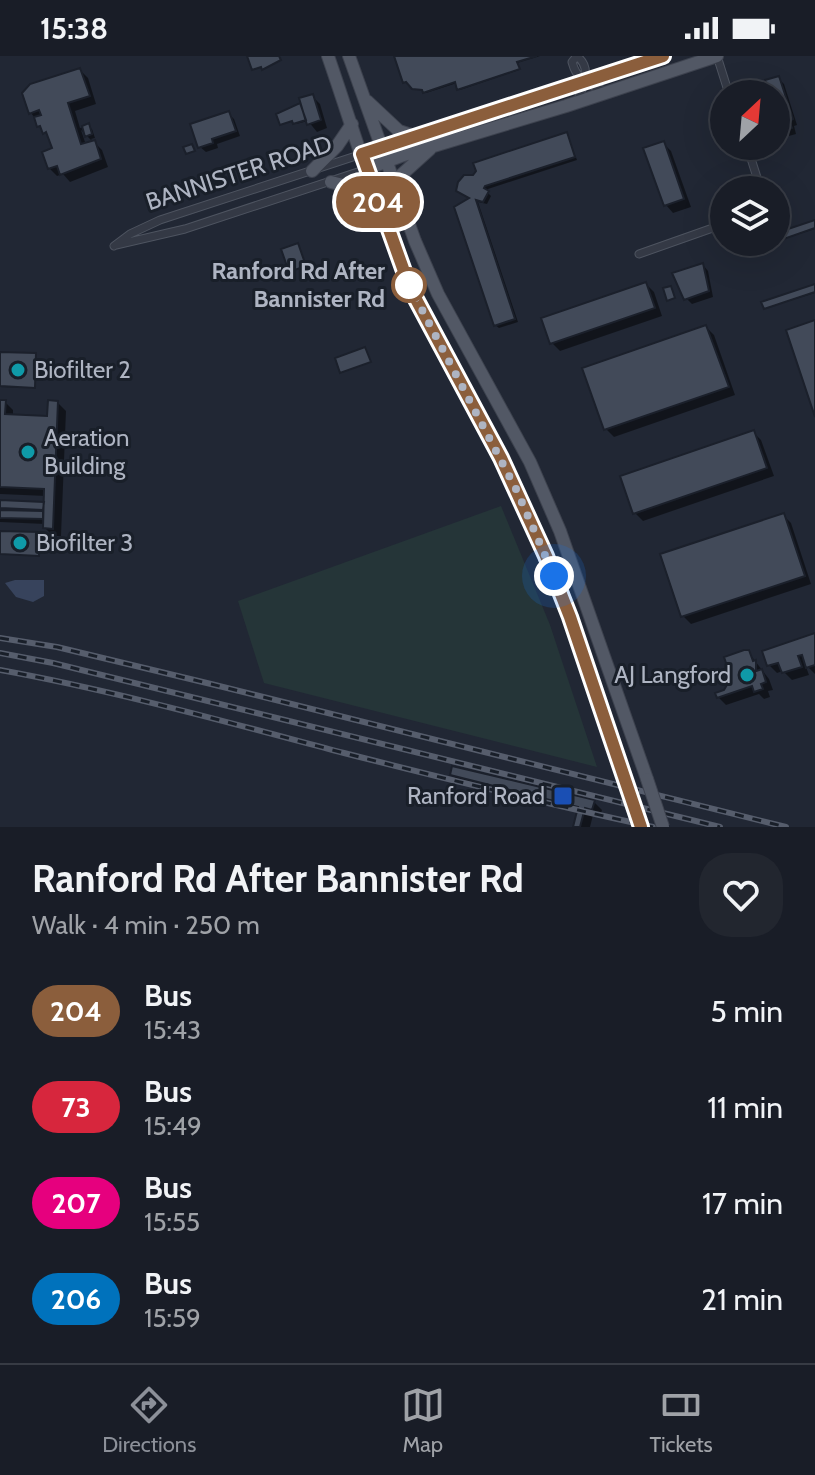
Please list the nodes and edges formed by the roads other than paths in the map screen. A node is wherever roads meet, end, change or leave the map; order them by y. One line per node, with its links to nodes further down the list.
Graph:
1 (328, 56): 11 (main road)
2 (349, 56): 9 (main road)
3 (576, 56): 7 (street)
4 (663, 56): 7 (main road, BANNISTER ROAD)
5 (717, 56): 6 (street); 8 (main road, BANNISTER ROAD)
6 (725, 80)
7 (584, 83): 8 (street); 10 (street); 12 (main road, BANNISTER ROAD)
8 (608, 92): 10 (main road, BANNISTER ROAD)
9 (365, 99): 12 (main road); 14 (main road)
10 (577, 102): 13 (main road, BANNISTER ROAD)
11 (352, 124): 15 (main road); 18 (main road)
12 (414, 136): 14 (main road, BANNISTER ROAD)
13 (435, 145): 16 (main road, BANNISTER ROAD); 20 (main road)
14 (381, 147): 15 (main road, BANNISTER ROAD); 16 (main road)
15 (362, 154): 17 (main road); 18 (street, BANNISTER ROAD)
16 (386, 161): 17 (main road, BANNISTER ROAD); 20 (main road)
17 (367, 169): 19 (street, BANNISTER ROAD); 21 (main road)
18 (312, 171): 19 (street, BANNISTER ROAD)
19 (331, 182): 21 (main road)
20 (398, 196): 25 (main road, bridge)
21 (383, 216): 24 (main road, bridge)
22 (710, 229): 23 (street)
23 (639, 254)
24 (641, 827)
25 (663, 827)

